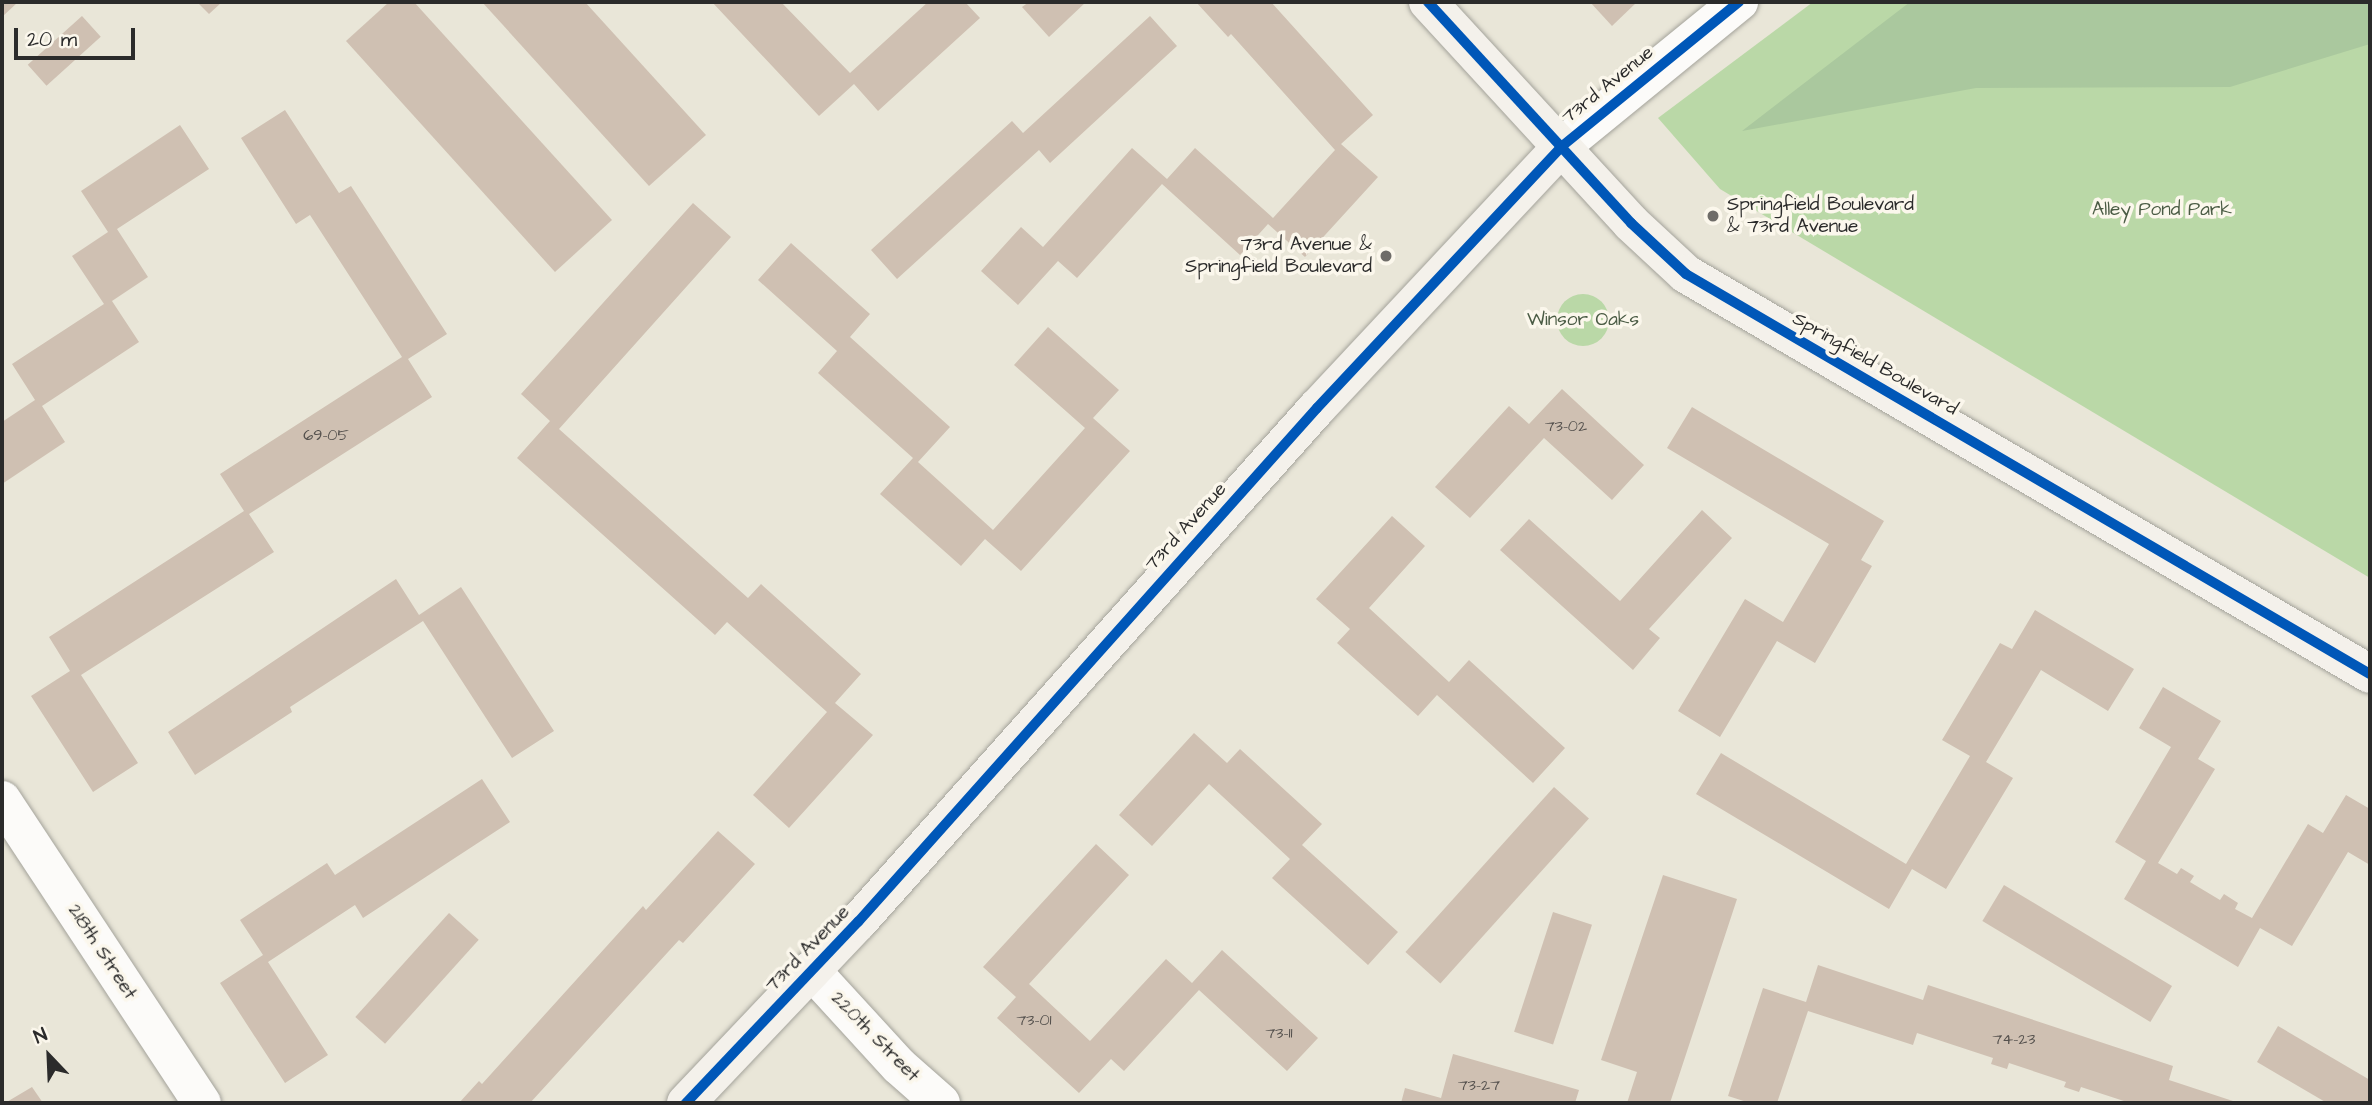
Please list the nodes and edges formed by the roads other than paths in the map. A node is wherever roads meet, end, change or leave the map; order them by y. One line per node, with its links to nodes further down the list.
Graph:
1 (1429, 2): 3 (street, Springfield Boulevard)
2 (1739, 2): 3 (street, 73rd Avenue)
3 (1560, 147): 4 (street, Springfield Boulevard); 6 (street, 73rd Avenue)
4 (2370, 674)
5 (2, 800): 7 (street, 218th Street)
6 (811, 970): 8 (street, 73rd Avenue); 9 (street, 220th Street)
7 (202, 1103)
8 (686, 1103)
9 (941, 1103)

